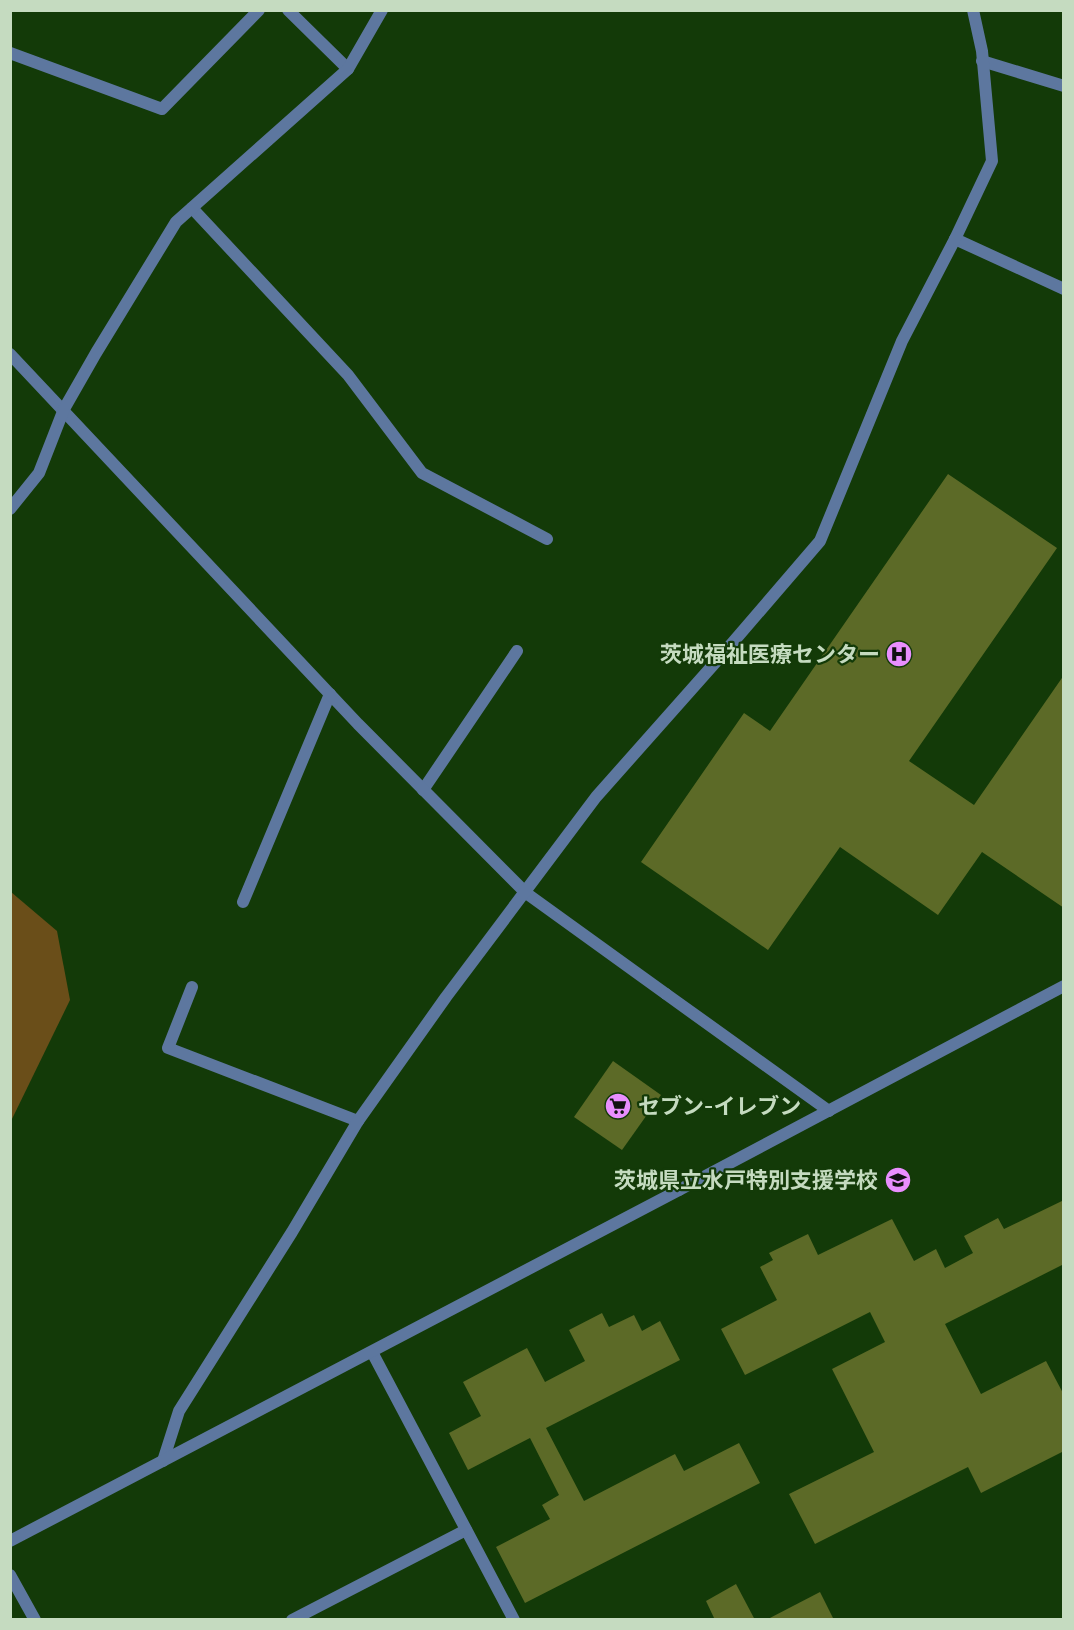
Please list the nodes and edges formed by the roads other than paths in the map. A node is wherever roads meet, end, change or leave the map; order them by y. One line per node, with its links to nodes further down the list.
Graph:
1 (259, 10): 5 (street)
2 (288, 10): 7 (street)
3 (382, 10): 7 (street)
4 (973, 10): 6 (street)
5 (10, 53)
6 (982, 61): 8 (street); 10 (street)
7 (348, 69): 9 (street)
8 (1064, 86)
9 (192, 208): 13 (street); 15 (street)
10 (955, 239): 11 (street); 19 (street)
11 (1064, 289)
12 (10, 354): 13 (street)
13 (64, 409): 14 (street); 17 (street)
14 (10, 508)
15 (547, 539)
16 (518, 651): 18 (street)
17 (330, 694): 18 (street); 20 (street)
18 (423, 790): 19 (street)
19 (526, 893): 23 (street); 24 (street)
20 (243, 902)
21 (1064, 986): 23 (street)
22 (192, 987): 24 (street)
23 (829, 1111): 25 (street)
24 (358, 1121): 26 (street)
25 (372, 1352): 26 (street); 27 (street)
26 (163, 1461): 28 (street)
27 (466, 1530): 31 (street); 32 (street)
28 (10, 1541)
29 (10, 1575): 30 (street)
30 (35, 1620)
31 (292, 1620)
32 (514, 1620)

